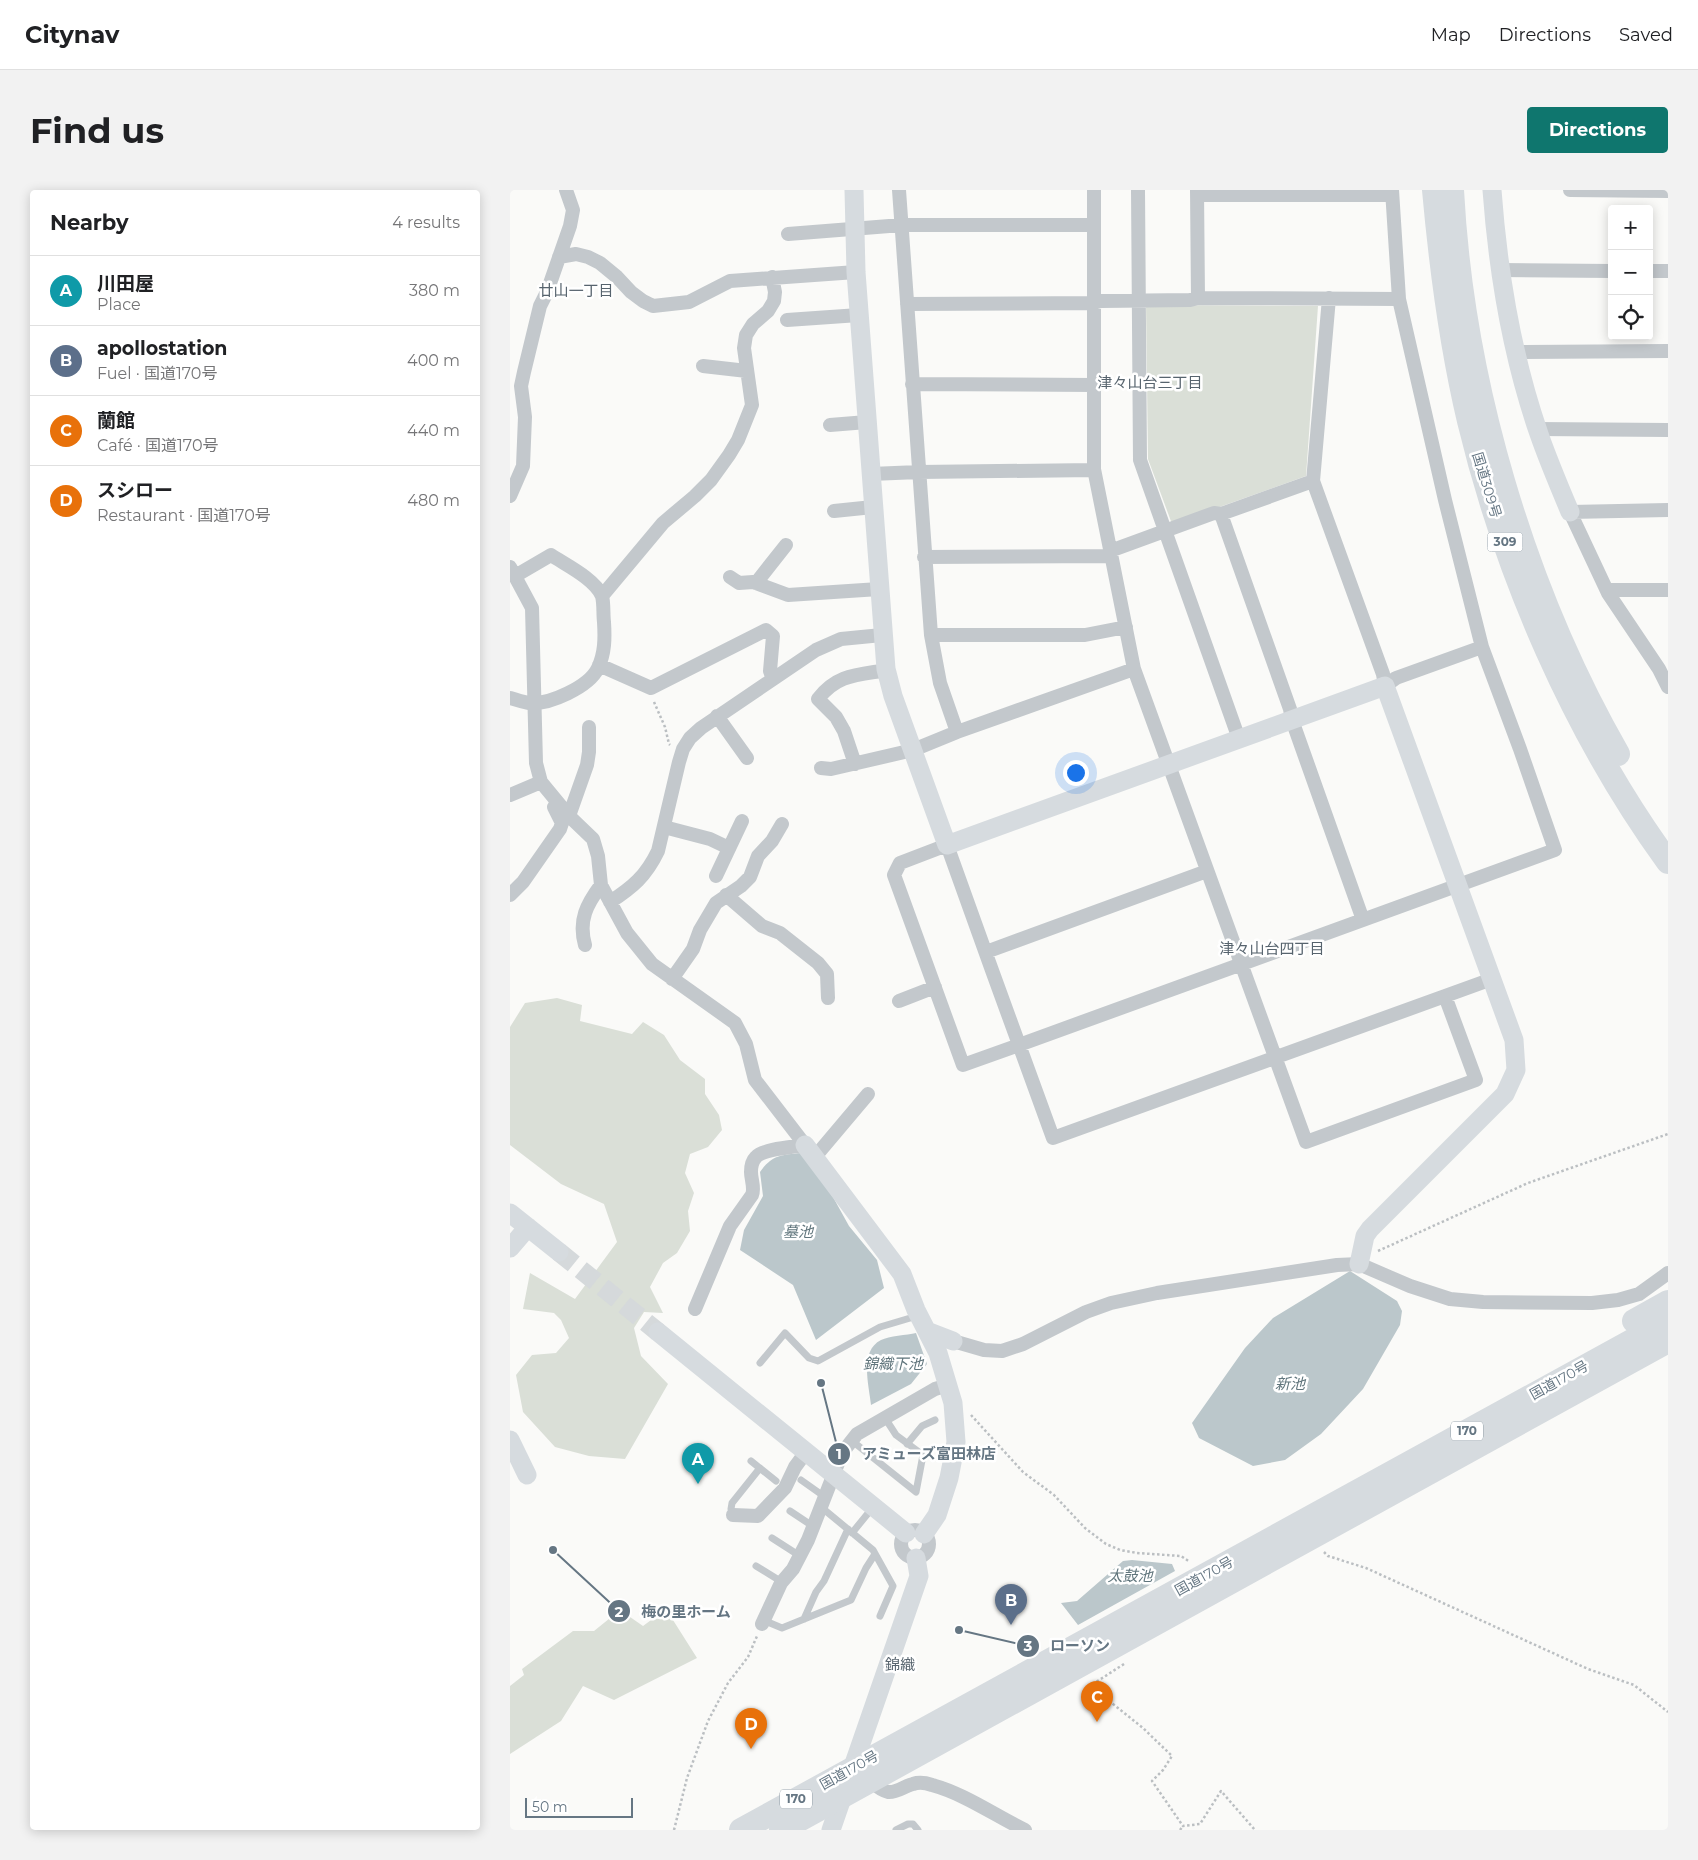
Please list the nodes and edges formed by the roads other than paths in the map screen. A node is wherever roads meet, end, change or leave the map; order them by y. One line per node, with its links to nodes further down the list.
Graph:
1 (566, 190): 18 (street)
2 (854, 190): 16 (street)
3 (899, 190): 14 (street)
4 (1094, 190): 15 (street)
5 (1138, 190): 28 (street)
6 (1434, 190): 96 (highway, 国道309号 / 309)
7 (1452, 190): 93 (highway, 国道309号 / 309)
8 (1492, 190): 19 (street)
9 (1570, 190): 10 (street)
10 (1637, 190): 11 (street)
11 (1668, 191)
12 (1392, 192): 13 (street); 27 (street)
13 (1197, 193): 25 (street)
14 (902, 225): 15 (street); 16 (street); 30 (street)
15 (1094, 225): 29 (street)
16 (856, 227): 17 (street); 22 (street)
17 (788, 234)
18 (559, 257): 24 (street); 47 (street)
19 (1500, 270): 20 (street); 34 (street)
20 (1608, 271)
21 (1653, 271): 23 (street)
22 (856, 272): 24 (street); 31 (street)
23 (1668, 272)
24 (772, 277): 36 (street)
25 (1198, 298): 26 (street); 28 (street)
26 (1329, 298): 27 (street); 46 (street)
27 (1399, 298): 67 (street)
28 (1139, 301): 29 (street); 53 (street)
29 (1093, 303): 30 (street); 38 (street)
30 (907, 304): 37 (street)
31 (859, 315): 32 (street); 39 (street)
32 (787, 320)
33 (1668, 351): 34 (street)
34 (1516, 352): 41 (street)
35 (703, 366): 36 (street)
36 (747, 371): 63 (street)
37 (912, 384): 38 (street); 44 (street)
38 (1094, 385): 43 (street)
39 (867, 422): 40 (street); 45 (street)
40 (830, 425)
41 (1538, 429): 42 (street); 51 (street)
42 (1668, 430)
43 (1094, 470): 44 (street); 55 (street)
44 (919, 472): 45 (street); 56 (street)
45 (871, 474): 48 (street)
46 (1313, 481): 52 (street); 73 (street)
47 (510, 496)
48 (873, 508): 50 (street); 60 (street)
49 (1668, 510): 51 (street)
50 (834, 511)
51 (1570, 512): 61 (street)
52 (1221, 514): 53 (street); 78 (street)
53 (1165, 531): 55 (street); 81 (street)
54 (786, 545): 59 (street)
55 (1111, 554): 56 (street); 64 (street)
56 (924, 557): 66 (street)
57 (513, 572): 63 (street); 76 (street)
58 (730, 577): 59 (street)
59 (756, 583): 60 (street)
60 (879, 589): 65 (street)
61 (1607, 590): 62 (street); 70 (street)
62 (1668, 590)
63 (602, 596): 68 (street)
64 (1126, 627): 66 (street); 69 (street)
65 (882, 635): 71 (street); 72 (street)
66 (931, 635): 80 (street)
67 (1482, 647): 73 (street); 100 (street)
68 (600, 665): 72 (street); 76 (street)
69 (1134, 669): 80 (street); 85 (street)
70 (1663, 669): 74 (street)
71 (886, 670): 82 (street); 84 (street)
72 (773, 679): 77 (street)
73 (1385, 686): 78 (street); 100 (street)
74 (1668, 687)
75 (510, 698): 76 (street)
76 (536, 702): 87 (street)
77 (717, 716): 83 (street); 92 (street)
78 (1292, 720): 81 (street); 104 (street)
79 (589, 728): 89 (street)
80 (957, 732): 82 (street)
81 (1239, 739): 85 (street)
82 (913, 750): 84 (street); 94 (street)
83 (747, 758)
84 (855, 764): 86 (street)
85 (1169, 765): 94 (street); 97 (street)
86 (821, 768)
87 (542, 782): 88 (street); 89 (street); 101 (street)
88 (510, 795)
89 (569, 816): 99 (street)
90 (742, 822): 95 (street)
91 (782, 824): 102 (street)
92 (664, 827): 95 (street); 103 (street)
93 (1668, 834)
94 (947, 845): 106 (street); 110 (street)
95 (729, 848): 98 (street)
96 (1668, 862)
97 (1208, 871): 106 (street); 107 (street)
98 (716, 876)
99 (601, 885): 103 (street); 105 (street)
100 (1458, 886): 104 (street); 109 (street)
101 (510, 895)
102 (726, 895): 108 (street); 112 (street)
103 (610, 902): 108 (street)
104 (1364, 920): 107 (street)
105 (585, 944)
106 (986, 952): 114 (street)
107 (1241, 964): 114 (street); 115 (street)
108 (672, 979): 117 (street)
109 (1492, 979): 111 (street); 122 (street)
110 (935, 988): 113 (street); 114 (street)
111 (1445, 996): 115 (street); 115 (street)
112 (828, 998)
113 (899, 1002)
114 (1019, 1044): 115 (street)
115 (1274, 1057)
116 (868, 1094): 117 (street)
117 (809, 1151): 125 (street); 127 (street)
118 (510, 1213): 119 (street)
119 (528, 1227): 120 (street); 121 (street)
120 (510, 1248)
121 (559, 1252)
122 (1360, 1259): 123 (street); 129 (street)
123 (1668, 1273)
124 (1668, 1302): 155 (highway)
125 (695, 1309)
126 (1668, 1321): 155 (highway, 国道170号 / 170)
127 (923, 1324): 129 (street); 132 (lane); 133 (street)
128 (658, 1332): 139 (street)
129 (954, 1341)
130 (1668, 1341): 154 (highway, 国道170号 / 170)
131 (1668, 1358): 154 (highway)
132 (760, 1362)
133 (948, 1385): 134 (street); 152 (street)
134 (885, 1418): 137 (street); 138 (lane)
135 (936, 1420): 138 (lane)
136 (510, 1440): 143 (street)
137 (851, 1440): 138 (lane); 142 (street)
138 (907, 1444)
139 (806, 1452): 142 (street); 149 (street)
140 (751, 1461): 141 (lane)
141 (760, 1468): 145 (lane); 149 (lane)
142 (834, 1474): 146 (street); 147 (street)
143 (527, 1475)
144 (801, 1480): 146 (lane)
145 (776, 1482)
146 (823, 1502): 150 (street); 151 (lane)
147 (874, 1506): 151 (lane); 152 (street)
148 (790, 1511): 150 (lane)
149 (733, 1515)
150 (814, 1527): 157 (street)
151 (850, 1531): 156 (lane); 162 (lane)
152 (915, 1534): 158 (street); 158 (street)
153 (772, 1538): 157 (lane)
154 (1310, 1539): 164 (highway, 国道170号 / 170)
155 (1267, 1541): 164 (highway, 国道170号 / 170)
156 (875, 1554): 161 (lane); 162 (lane)
157 (800, 1556): 160 (street)
158 (916, 1558): 164 (street)
159 (756, 1566): 160 (lane)
160 (782, 1582): 163 (street)
161 (880, 1616)
162 (804, 1619): 163 (lane)
163 (762, 1622)
164 (861, 1775): 165 (highway, 国道170号 / 170); 166 (highway, 国道170号 / 170); 171 (street)
165 (842, 1796): 167 (highway, 国道170号 / 170); 168 (street)
166 (740, 1830)
167 (781, 1830)
168 (831, 1830)
169 (896, 1830): 170 (lane)
170 (918, 1830)
171 (1025, 1830)

